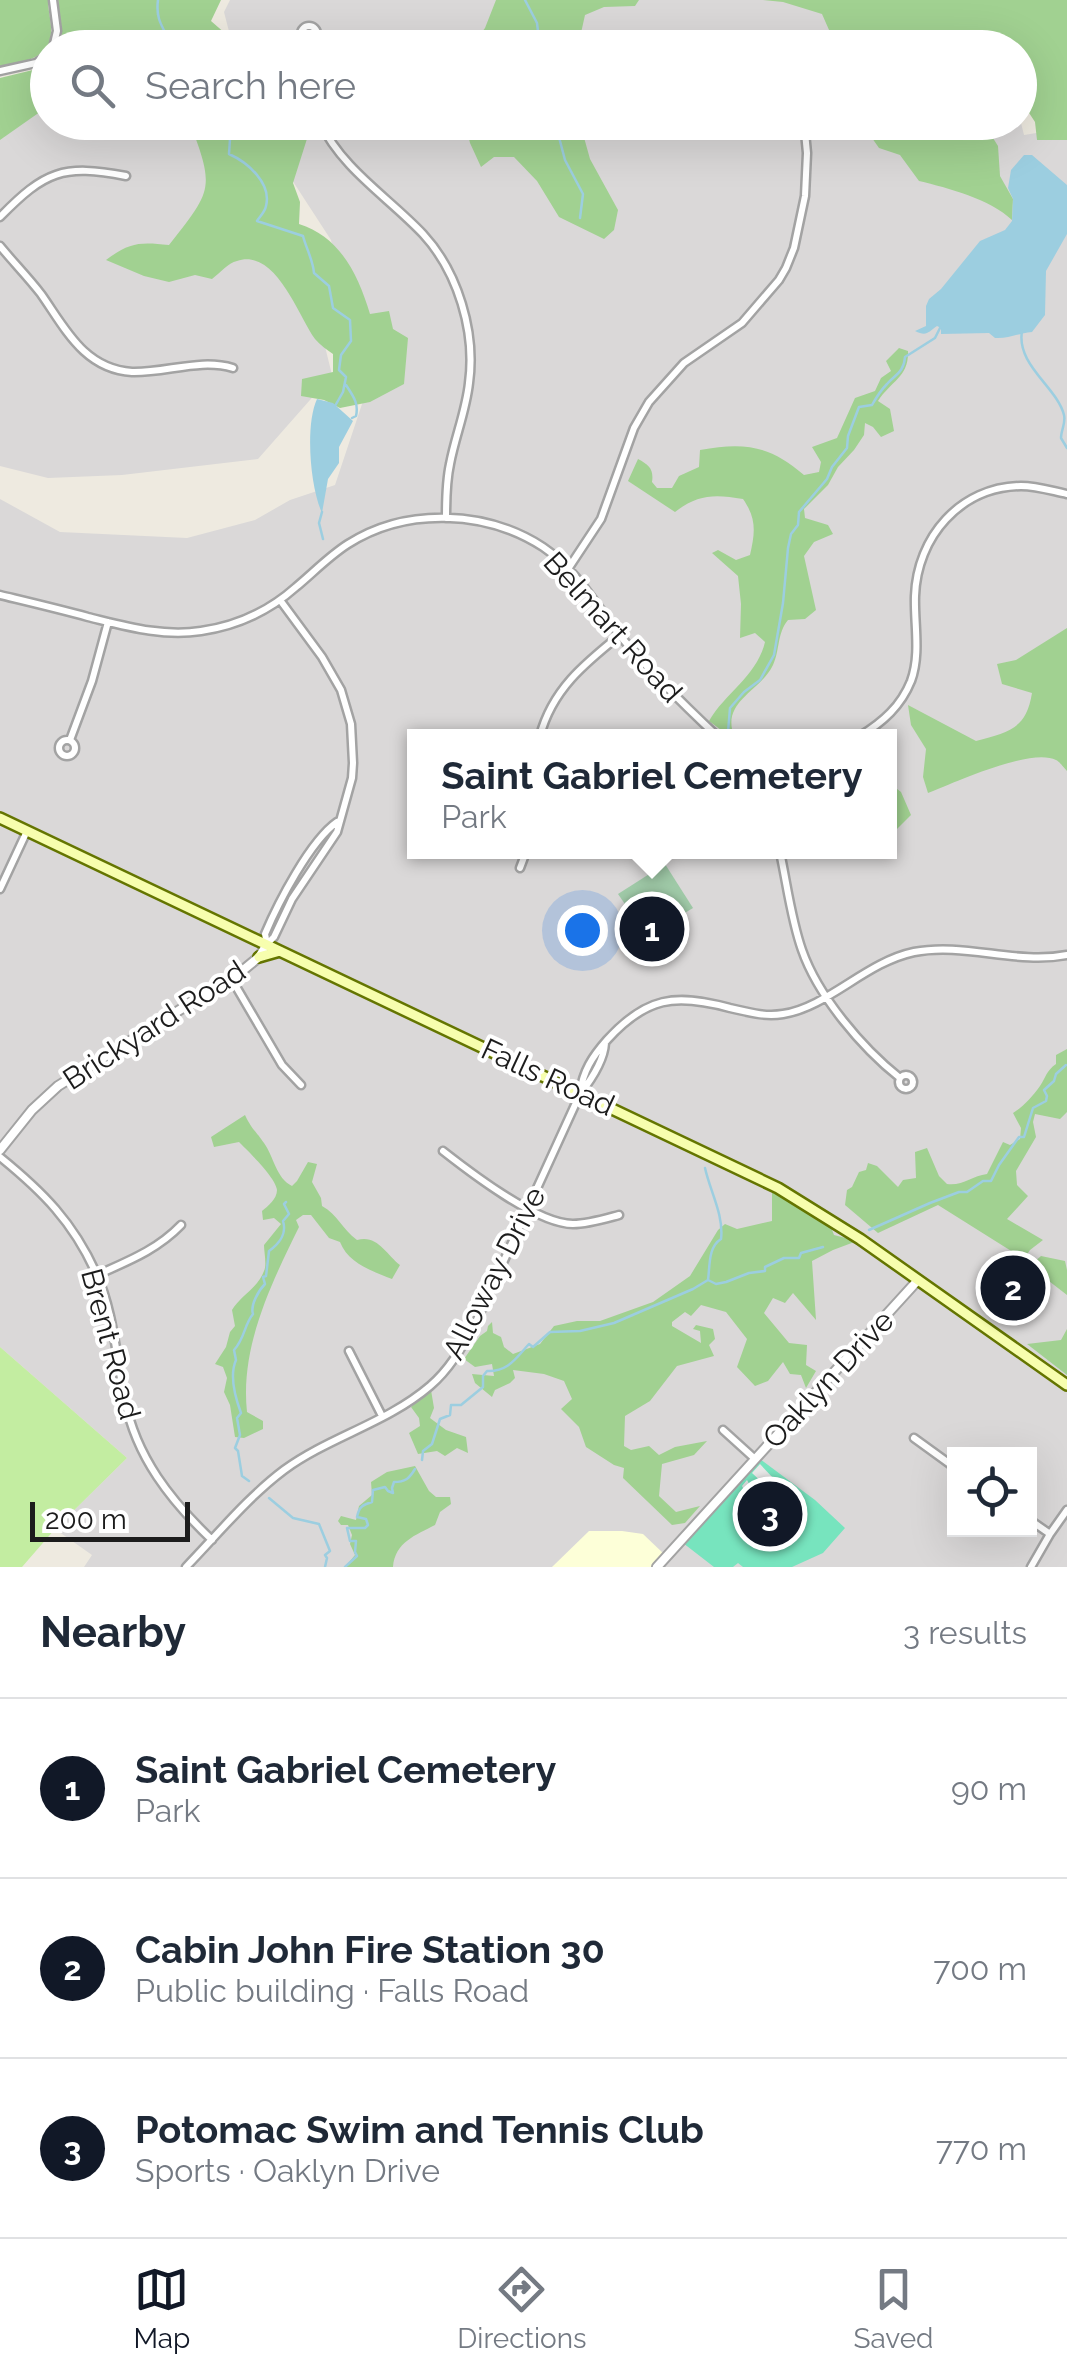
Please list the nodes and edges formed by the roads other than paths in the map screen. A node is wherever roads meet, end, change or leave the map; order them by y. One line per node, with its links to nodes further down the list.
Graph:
1 (52, 0): 2 (street)
2 (57, 30)
3 (30, 65): 4 (street)
4 (0, 71)
5 (330, 140): 12 (street)
6 (806, 140): 13 (street)
7 (126, 176): 8 (street)
8 (0, 217)
9 (0, 246): 10 (street)
10 (233, 368)
11 (1067, 494): 20 (street)
12 (446, 518): 13 (street, Belmart Road); 15 (street, Belmart Road)
13 (568, 570): 17 (street, Belmart Road)
14 (0, 594): 16 (street, Belmart Road)
15 (280, 600): 16 (street, Belmart Road); 28 (street, Brickyard Road)
16 (108, 622): 21 (street)
17 (620, 635): 18 (street); 19 (street, Belmart Road)
18 (543, 729)
19 (710, 729)
20 (871, 729)
21 (70, 740)
22 (0, 818): 23 (main road, Falls Road)
23 (27, 831): 27 (street); 28 (main road, Falls Road)
24 (523, 859): 26 (street)
25 (782, 859): 33 (street)
26 (520, 868)
27 (0, 889)
28 (267, 944): 29 (main road, Falls Road); 31 (street, Brickyard Road)
29 (282, 951): 31 (main road); 36 (main road, Falls Road)
30 (1067, 955): 33 (street, Alloway Drive)
31 (259, 957): 32 (street, Brickyard Road)
32 (232, 978): 35 (street); 38 (street, Brickyard Road)
33 (826, 996): 34 (street); 36 (street, Alloway Drive)
34 (900, 1078)
35 (301, 1085)
36 (580, 1094): 39 (street, Alloway Drive); 43 (main road, Falls Road)
37 (442, 1151): 39 (street)
38 (0, 1154): 42 (street, Brent Road)
39 (527, 1209): 40 (street); 46 (street, Alloway Drive)
40 (619, 1216)
41 (181, 1225): 42 (street)
42 (97, 1275): 54 (street, Brent Road)
43 (918, 1280): 45 (main road, Falls Road); 49 (street, Oaklyn Drive)
44 (349, 1351): 46 (street)
45 (1067, 1385)
46 (382, 1416): 54 (street, Alloway Drive)
47 (723, 1430): 49 (street)
48 (914, 1438): 50 (street)
49 (755, 1459): 56 (street, Oaklyn Drive)
50 (947, 1462)
51 (1067, 1510): 53 (street)
52 (1037, 1525): 53 (street)
53 (1050, 1534): 57 (street)
54 (212, 1540): 55 (street, Alloway Drive)
55 (186, 1567)
56 (657, 1567)
57 (1031, 1567)

